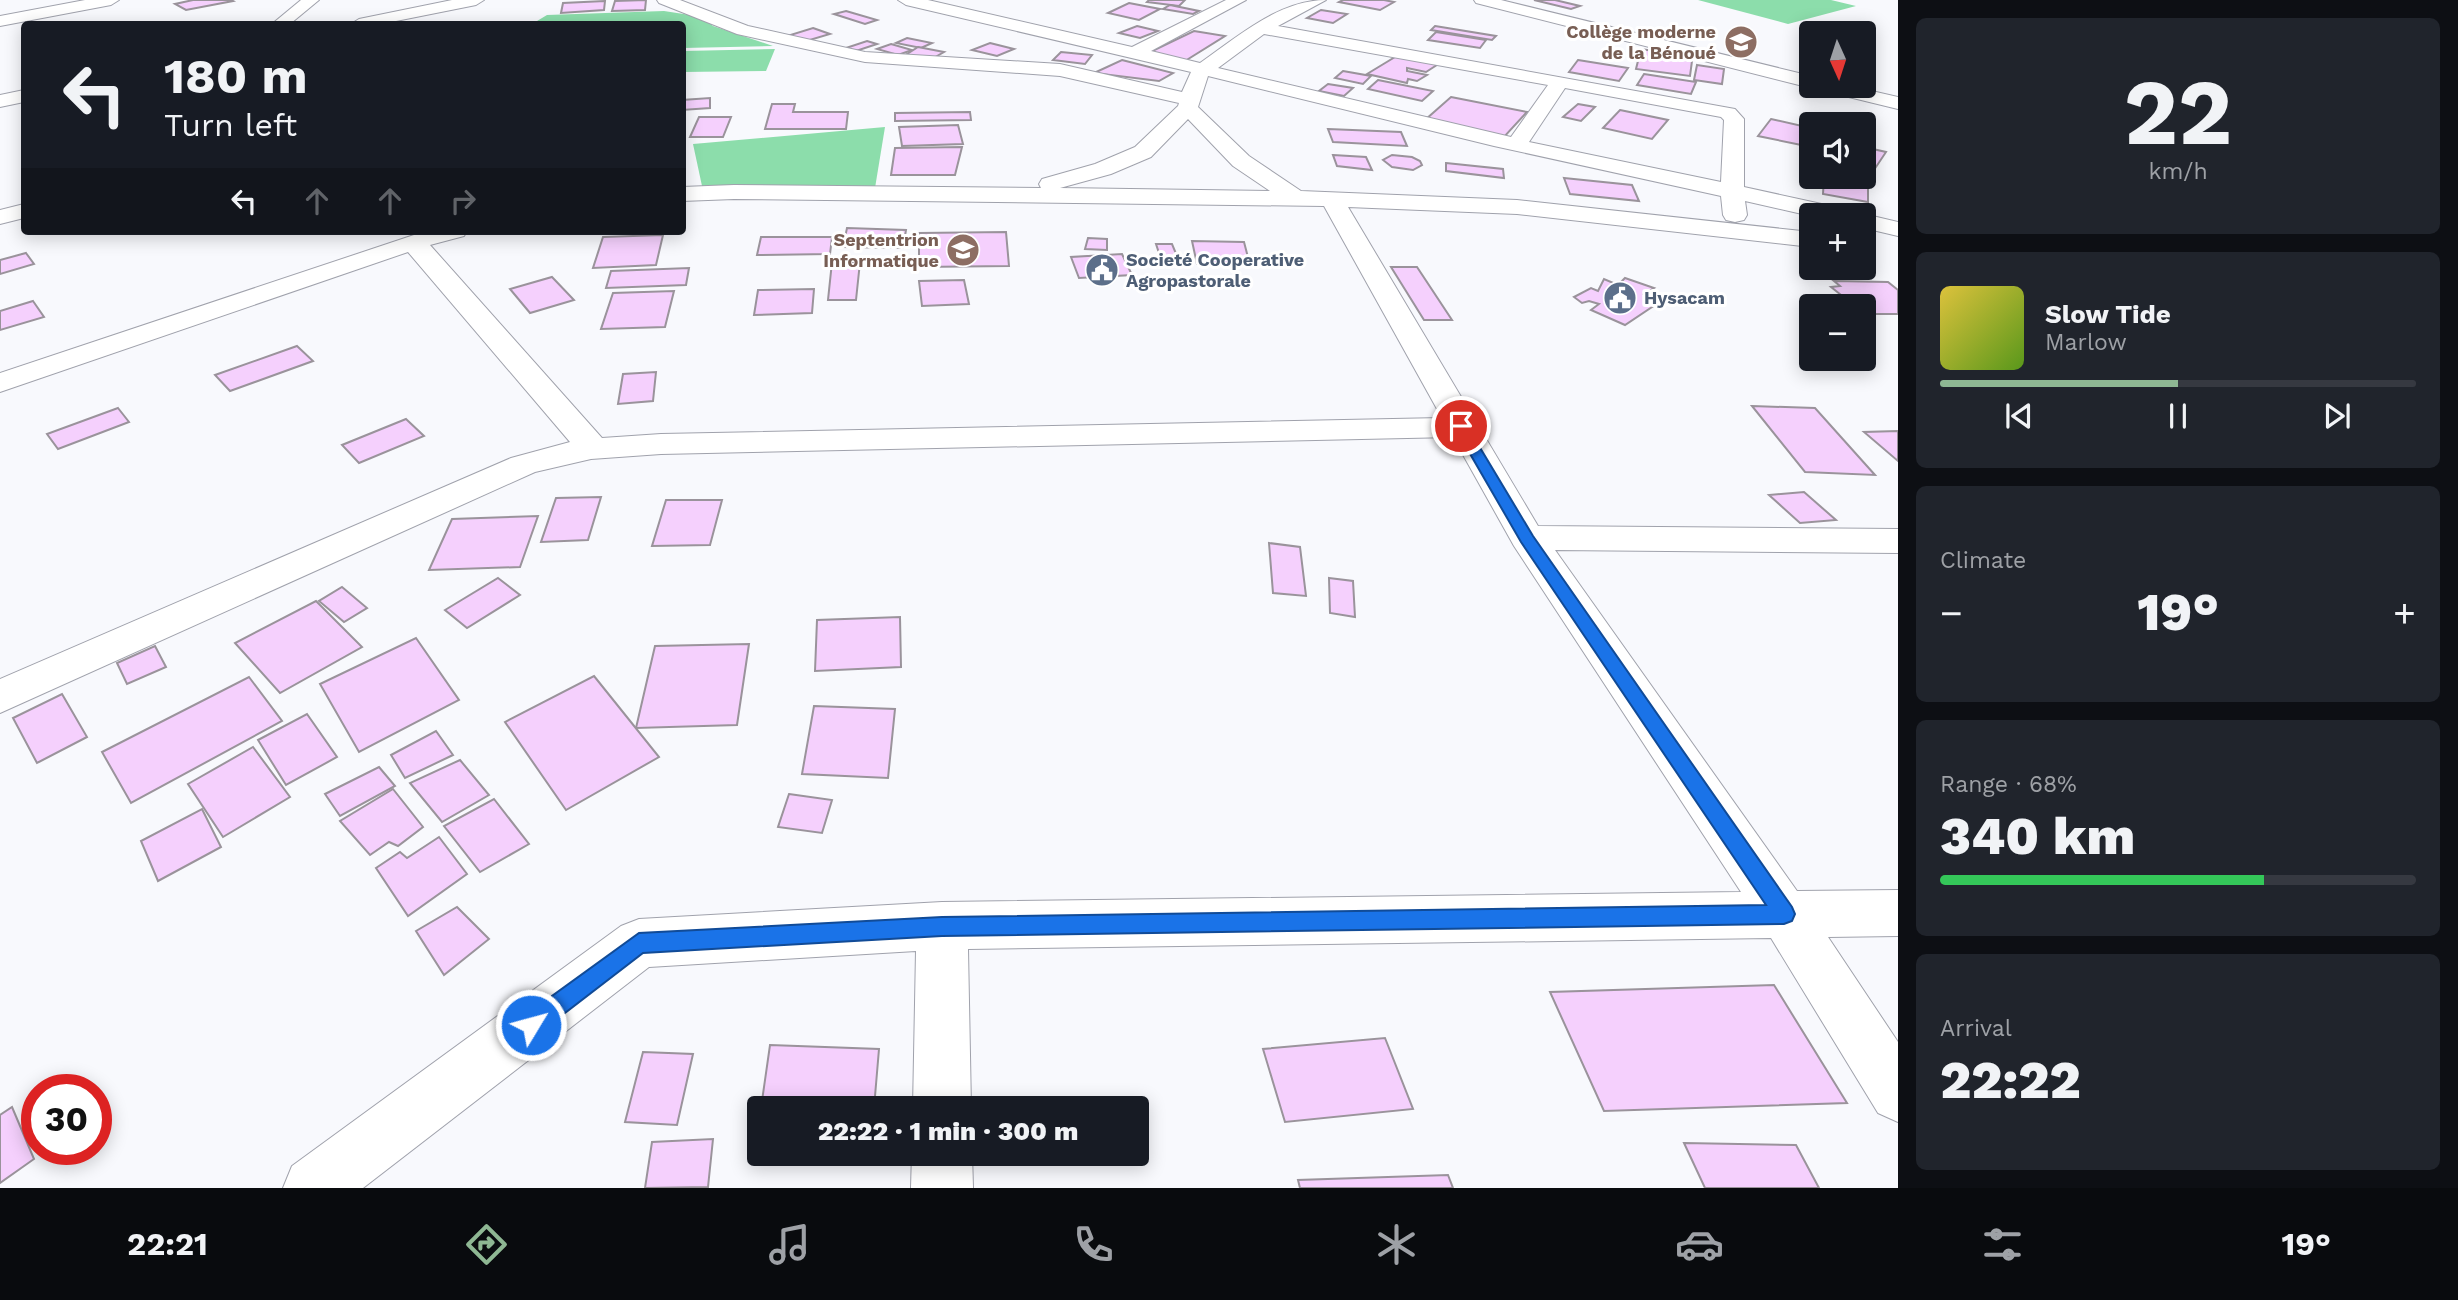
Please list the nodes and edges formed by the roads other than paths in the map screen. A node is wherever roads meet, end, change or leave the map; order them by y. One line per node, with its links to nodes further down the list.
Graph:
1 (111, 0): 13 (street)
2 (311, 0): 14 (street)
3 (475, 0): 10 (street)
4 (665, 0): 27 (street)
5 (906, 0): 11 (street)
6 (997, 0): 11 (street)
7 (1238, 0): 17 (street)
8 (1318, 0): 16 (street)
9 (1482, 0): 21 (street)
10 (450, 2): 12 (street); 15 (street)
11 (965, 13): 17 (street)
12 (482, 19)
13 (0, 21)
14 (284, 21)
15 (371, 21)
16 (1261, 28): 19 (street); 20 (street)
17 (1136, 52): 19 (street)
18 (1548, 55): 20 (street)
19 (1201, 71): 27 (street); 28 (street)
20 (1534, 76): 22 (street)
21 (1799, 79)
22 (1560, 81): 28 (street); 29 (street)
23 (21, 97): 25 (street)
24 (1876, 98): 26 (street)
25 (0, 101)
26 (1898, 103)
27 (1188, 104): 31 (street); 32 (street)
28 (1516, 145): 29 (street)
29 (1732, 190): 33 (street); 38 (street)
30 (686, 194): 31 (street)
31 (1023, 196): 32 (street)
32 (1314, 198): 38 (street); 45 (street)
33 (1799, 206)
34 (21, 212): 35 (street)
35 (0, 217)
36 (1876, 224): 37 (street)
37 (1898, 229)
38 (1738, 232): 40 (street)
39 (440, 235): 41 (street)
40 (1799, 238)
41 (413, 242): 44 (street); 46 (street)
42 (1876, 246): 43 (street)
43 (1898, 248)
44 (0, 383)
45 (1461, 426): 46 (street); 47 (street)
46 (592, 447): 49 (street)
47 (1527, 538): 48 (street); 51 (street)
48 (1898, 541)
49 (0, 697)
50 (1898, 913): 51 (street)
51 (1784, 914): 52 (street); 53 (street)
52 (942, 926): 54 (street); 56 (street)
53 (1898, 1093)
54 (942, 1096)
55 (942, 1166): 57 (street)
56 (314, 1188)
57 (942, 1188)

